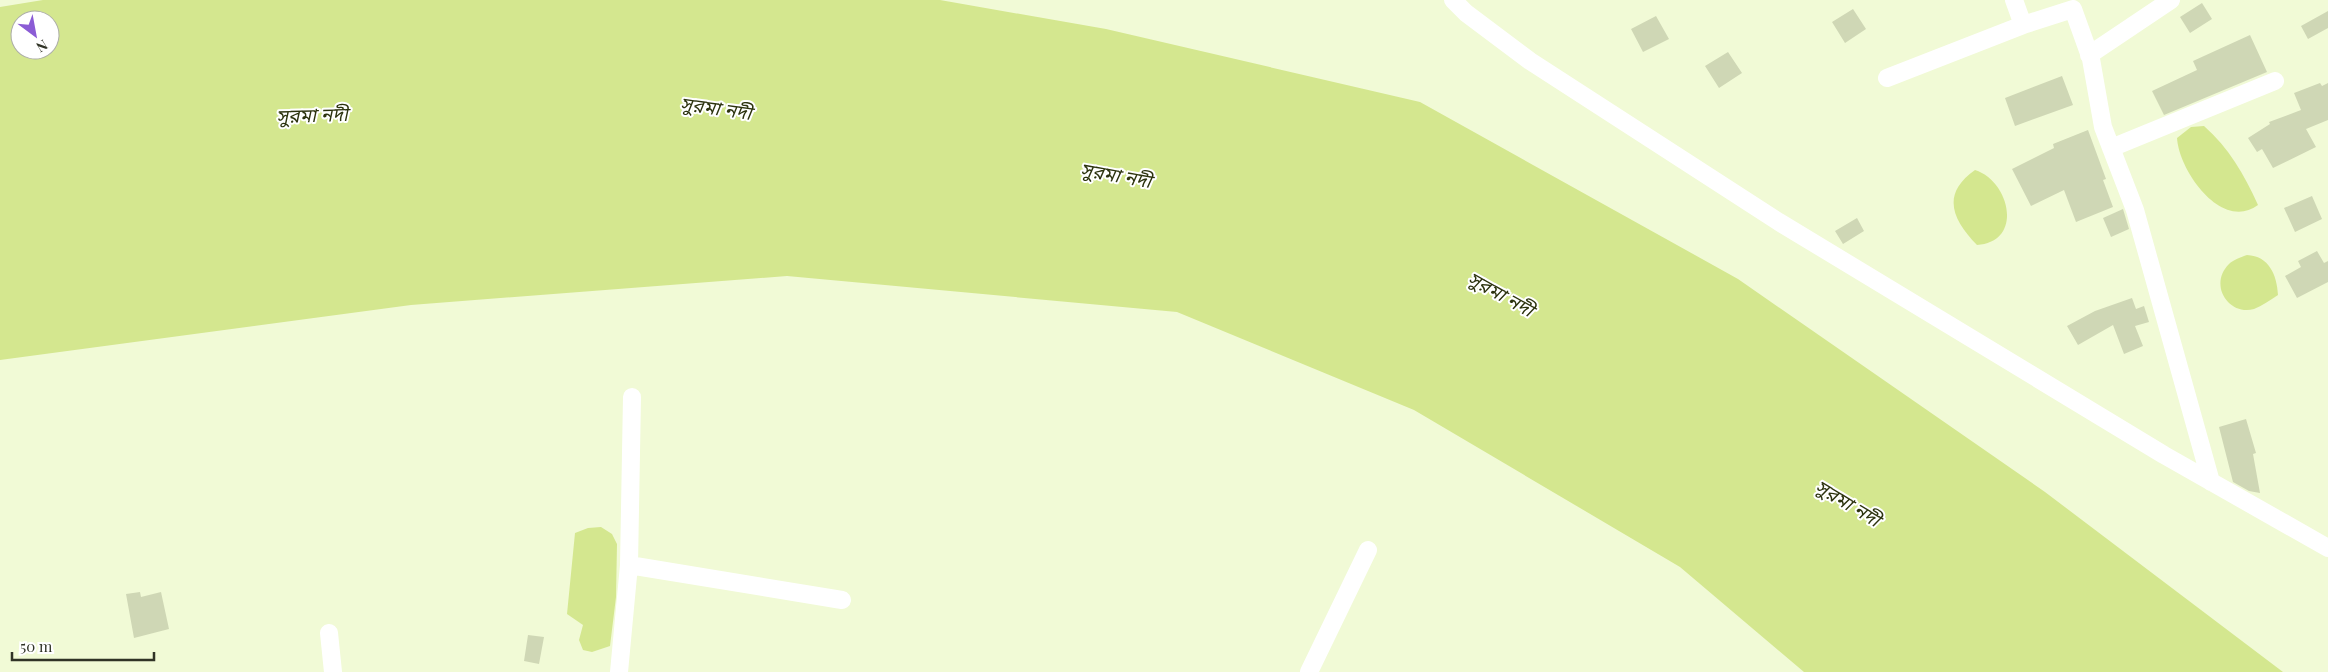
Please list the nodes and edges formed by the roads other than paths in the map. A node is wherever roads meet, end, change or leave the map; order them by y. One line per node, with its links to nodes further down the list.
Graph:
1 (1453, 0): 11 (street)
2 (2014, 0): 5 (street)
3 (2171, 0): 6 (street)
4 (2070, 4): 5 (street); 6 (street)
5 (2023, 25): 7 (street)
6 (2089, 54): 9 (street)
7 (1887, 78)
8 (2275, 81): 9 (street)
9 (2111, 148): 11 (street)
10 (632, 397): 14 (street)
11 (2211, 482): 12 (street)
12 (2328, 548)
13 (1368, 550): 19 (street)
14 (628, 565): 15 (street); 18 (street)
15 (842, 600)
16 (329, 633): 17 (street)
17 (333, 672)
18 (619, 672)
19 (1309, 672)

